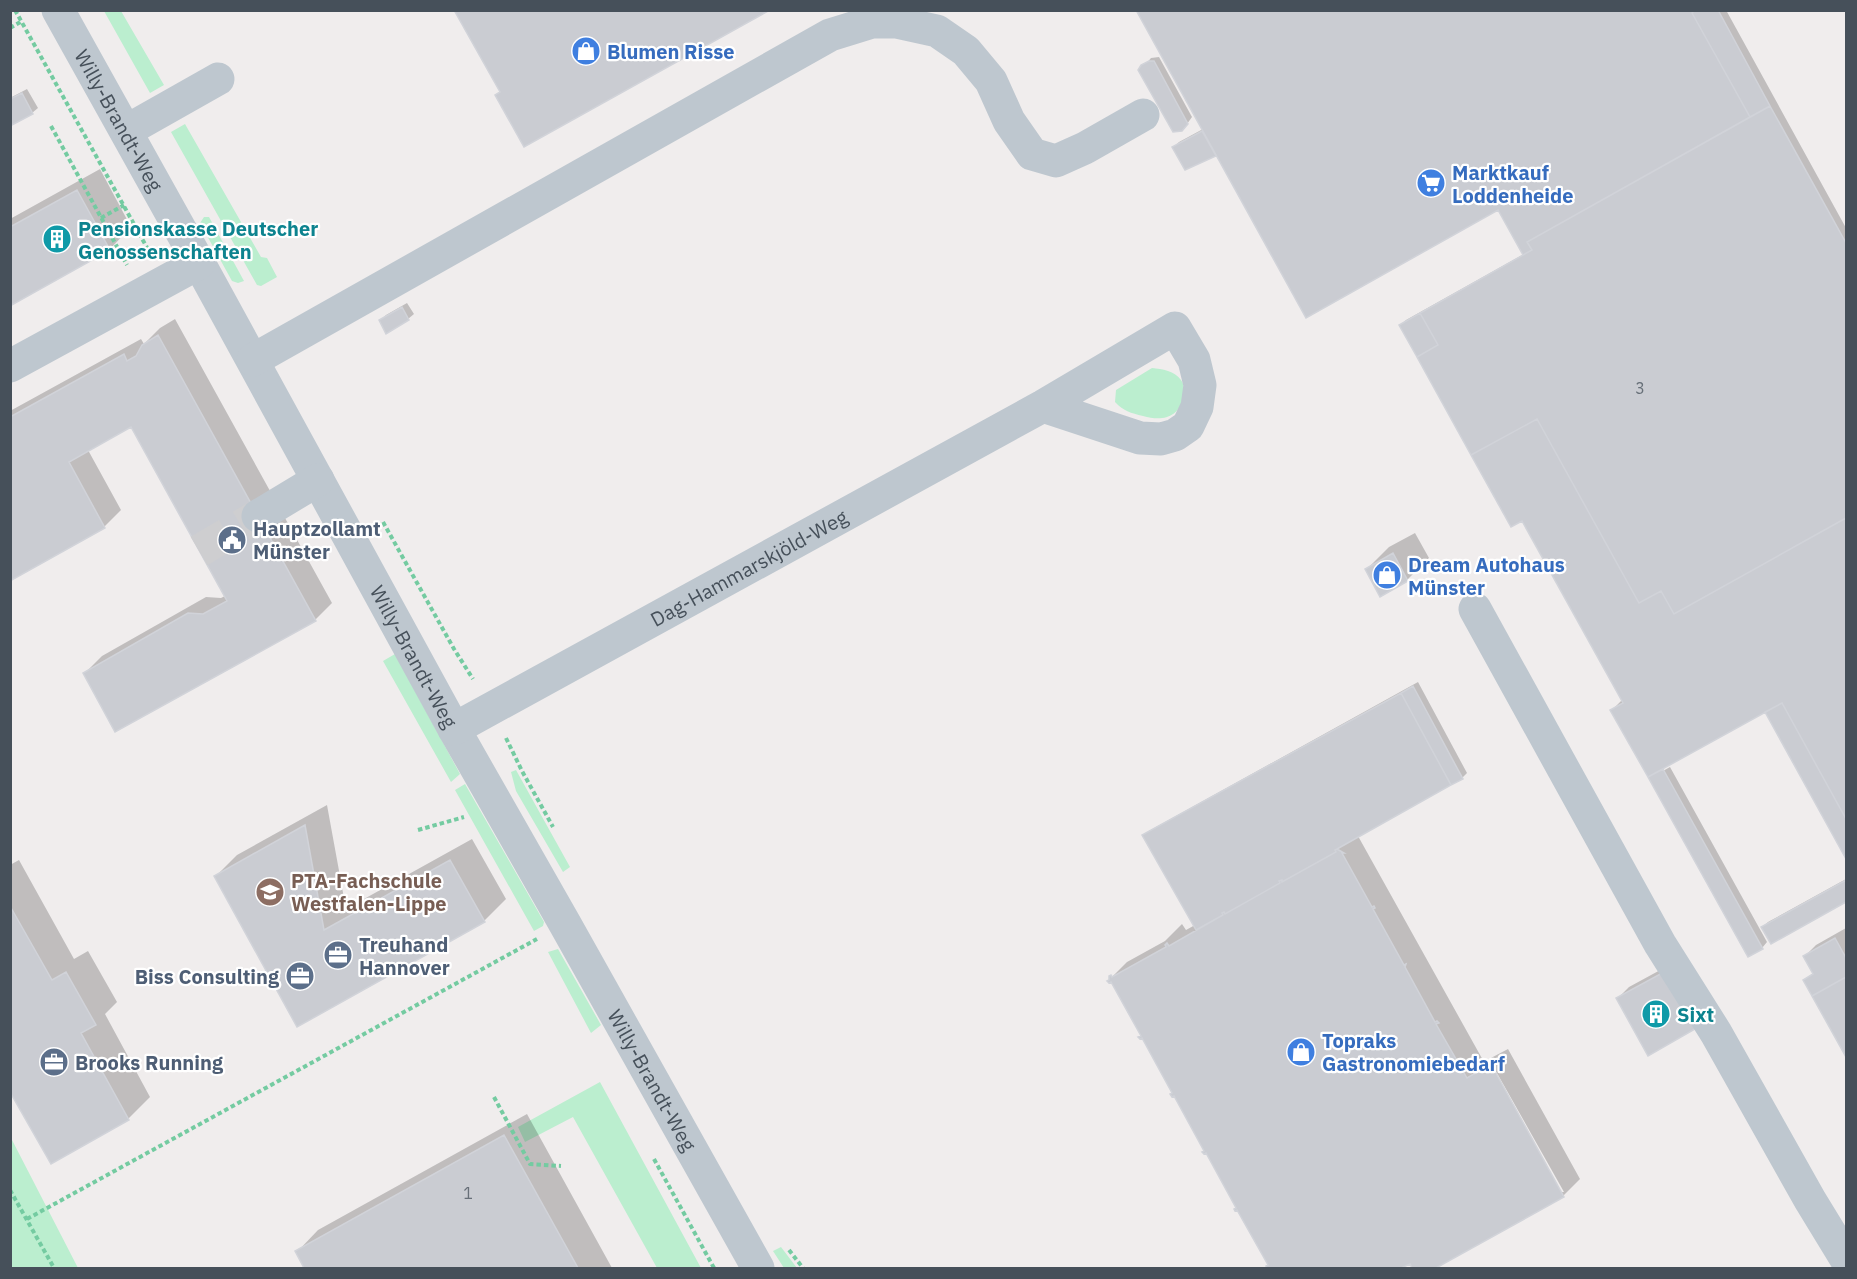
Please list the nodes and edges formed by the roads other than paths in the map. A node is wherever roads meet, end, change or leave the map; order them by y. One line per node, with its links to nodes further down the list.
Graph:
1 (58, 10): 4 (street, Willy-Brandt-Weg)
2 (218, 79): 4 (street)
3 (1143, 115): 6 (street)
4 (126, 131): 5 (street, Willy-Brandt-Weg)
5 (199, 262): 6 (street, Willy-Brandt-Weg); 7 (street)
6 (253, 360): 9 (street, Willy-Brandt-Weg)
7 (10, 366)
8 (1042, 406): 12 (street, Dag-Hammarskjöld-Weg)
9 (318, 480): 10 (street); 12 (street, Willy-Brandt-Weg)
10 (258, 516)
11 (1475, 609): 13 (street)
12 (454, 729): 14 (street, Willy-Brandt-Weg)
13 (1846, 1259)
14 (758, 1269)

